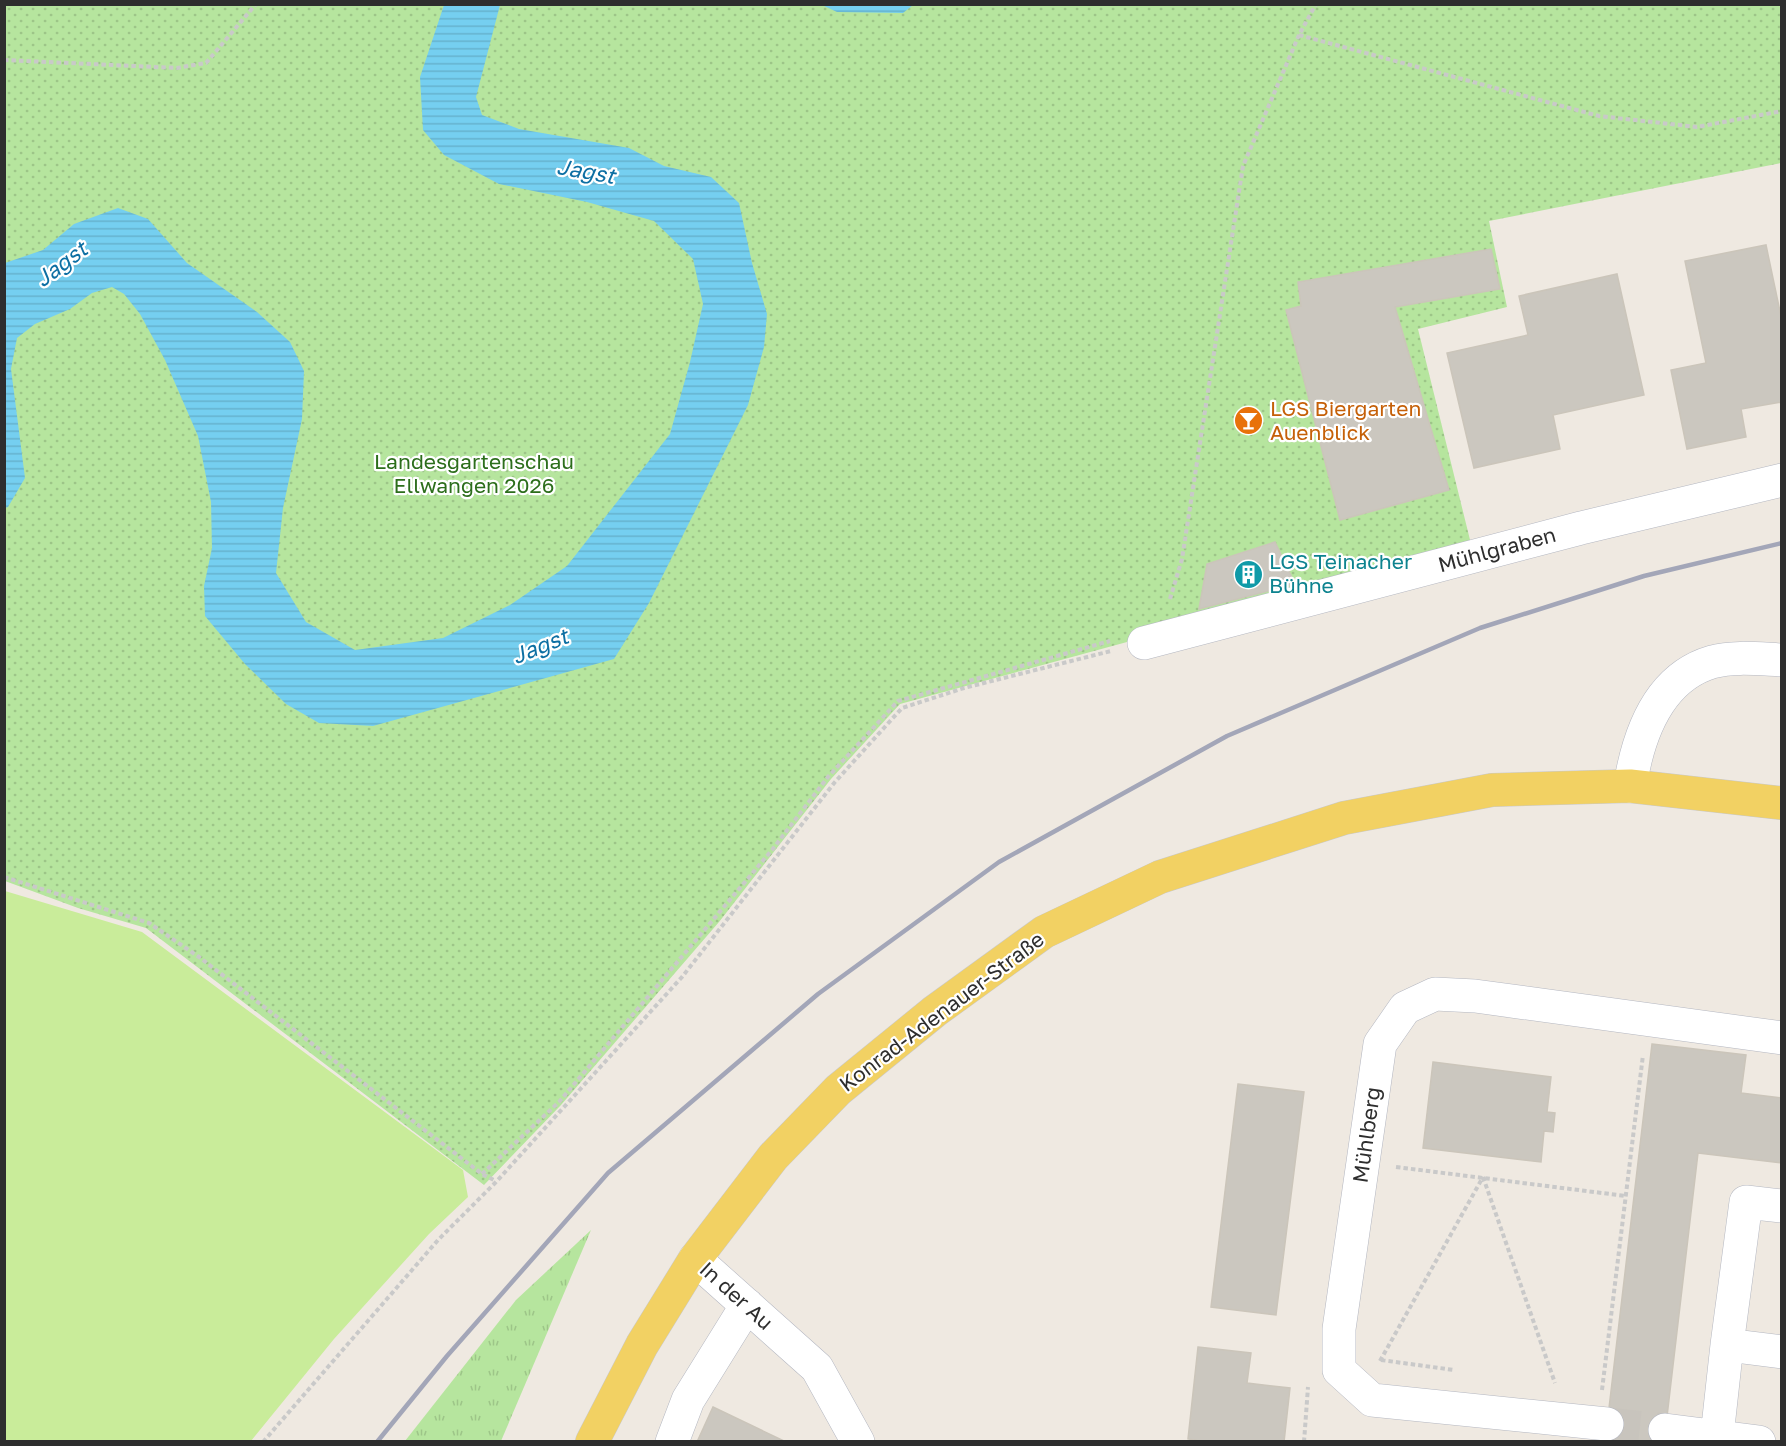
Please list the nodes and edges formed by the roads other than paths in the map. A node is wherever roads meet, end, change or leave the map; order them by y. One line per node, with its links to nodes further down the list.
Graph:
1 (1782, 480): 2 (street, Mühlgraben)
2 (1148, 636)
3 (1782, 660): 4 (street)
4 (1630, 786): 5 (main road, Konrad-Adenauer-Straße); 8 (main road, Konrad-Adenauer-Straße)
5 (1782, 803)
6 (1782, 1038): 12 (street, Mühlberg)
7 (1782, 1206): 10 (street)
8 (695, 1259): 9 (street, In der Au); 15 (main road, In der Au)
9 (747, 1305): 16 (street); 17 (street, In der Au)
10 (1727, 1345): 11 (street); 14 (street)
11 (1782, 1352)
12 (1592, 1423)
13 (1665, 1430): 14 (street)
14 (1717, 1436): 18 (street)
15 (592, 1442)
16 (672, 1442)
17 (858, 1442)
18 (1759, 1442)

